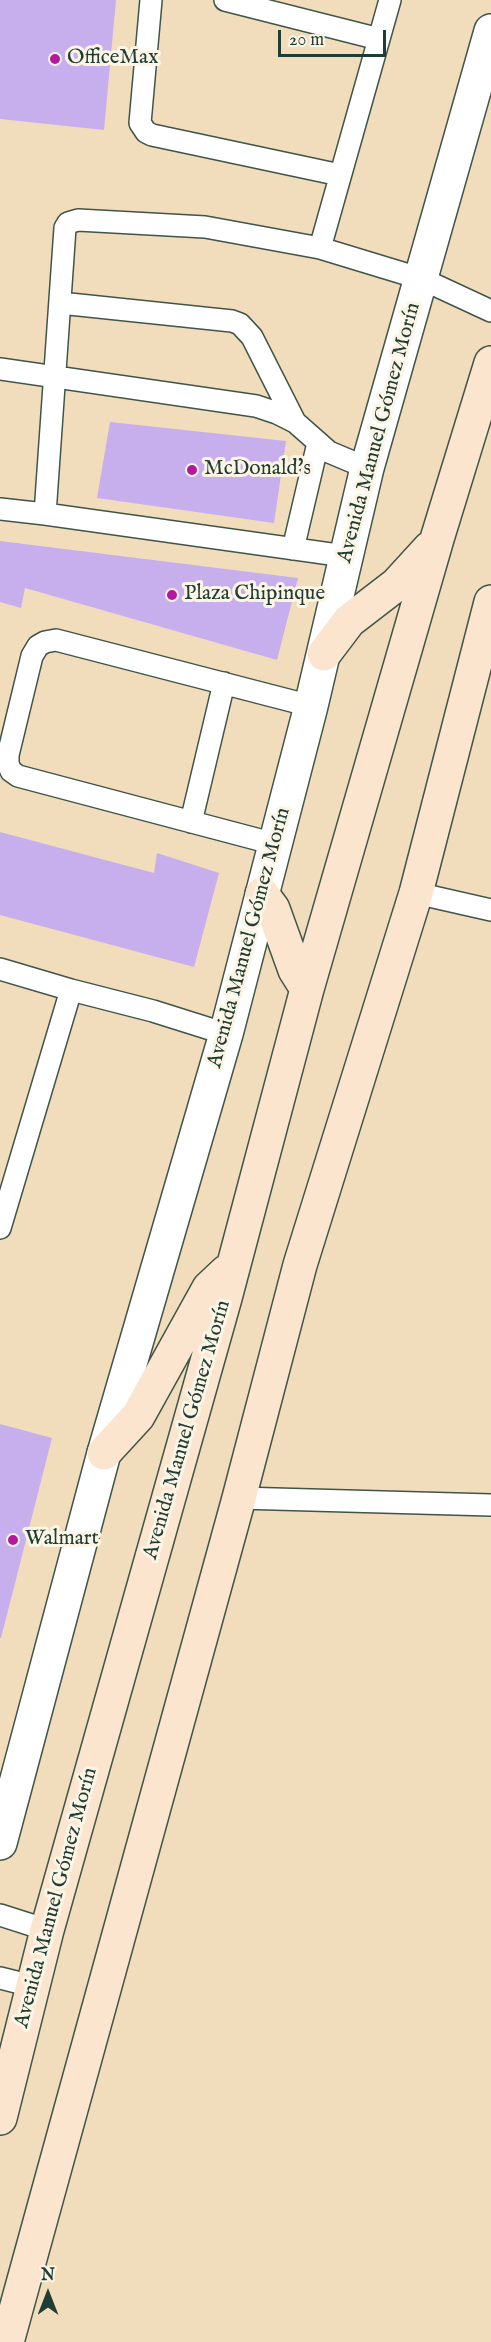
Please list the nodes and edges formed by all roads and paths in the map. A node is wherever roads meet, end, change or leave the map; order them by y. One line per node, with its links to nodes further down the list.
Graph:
1 (151, 0): 6 (lane)
2 (225, 0): 5 (lane)
3 (390, 0): 5 (lane)
4 (491, 31): 8 (street, Avenida Manuel Gómez Morín)
5 (379, 39): 6 (lane)
6 (340, 175): 7 (lane)
7 (320, 248): 8 (lane); 9 (lane)
8 (422, 279): 10 (lane); 16 (street, Avenida Manuel Gómez Morín)
9 (60, 303): 13 (lane); 14 (lane)
10 (491, 310)
11 (491, 363): 19 (main road, Avenida Manuel Gómez Morín)
12 (0, 369): 13 (lane)
13 (55, 378): 14 (lane); 18 (lane)
14 (296, 422): 15 (lane)
15 (318, 443): 16 (lane); 20 (lane)
16 (367, 468): 21 (street, Avenida Manuel Gómez Morín)
17 (0, 509): 18 (lane)
18 (45, 514): 20 (lane)
19 (437, 539): 23 (main road); 32 (main road, Avenida Manuel Gómez Morín)
20 (293, 549): 21 (lane)
21 (345, 556): 23 (street, Avenida Manuel Gómez Morín)
22 (491, 602): 28 (main road)
23 (324, 654): 25 (street, Avenida Manuel Gómez Morín)
24 (224, 683): 25 (lane); 26 (lane); 26 (lane)
25 (311, 706): 27 (street, Avenida Manuel Gómez Morín)
26 (191, 822): 27 (lane)
27 (276, 844): 29 (street, Avenida Manuel Gómez Morín)
28 (416, 893): 30 (lane); 38 (main road)
29 (262, 894): 32 (main road); 34 (street, Avenida Manuel Gómez Morín)
30 (491, 910)
31 (0, 969): 33 (lane)
32 (307, 989): 36 (main road, Avenida Manuel Gómez Morín)
33 (71, 990): 34 (lane); 35 (lane)
34 (226, 1034): 37 (street, Avenida Manuel Gómez Morín)
35 (0, 1228)
36 (233, 1268): 37 (main road); 42 (main road, Avenida Manuel Gómez Morín)
37 (104, 1453): 40 (street, Avenida Manuel Gómez Morín)
38 (239, 1498): 39 (lane); 46 (main road)
39 (491, 1505)
40 (0, 1843)
41 (0, 1915): 42 (lane)
42 (47, 1930): 44 (main road, Avenida Manuel Gómez Morín)
43 (0, 1978): 44 (lane)
44 (32, 1986): 45 (main road, Avenida Manuel Gómez Morín)
45 (0, 2118)
46 (7, 2342)

